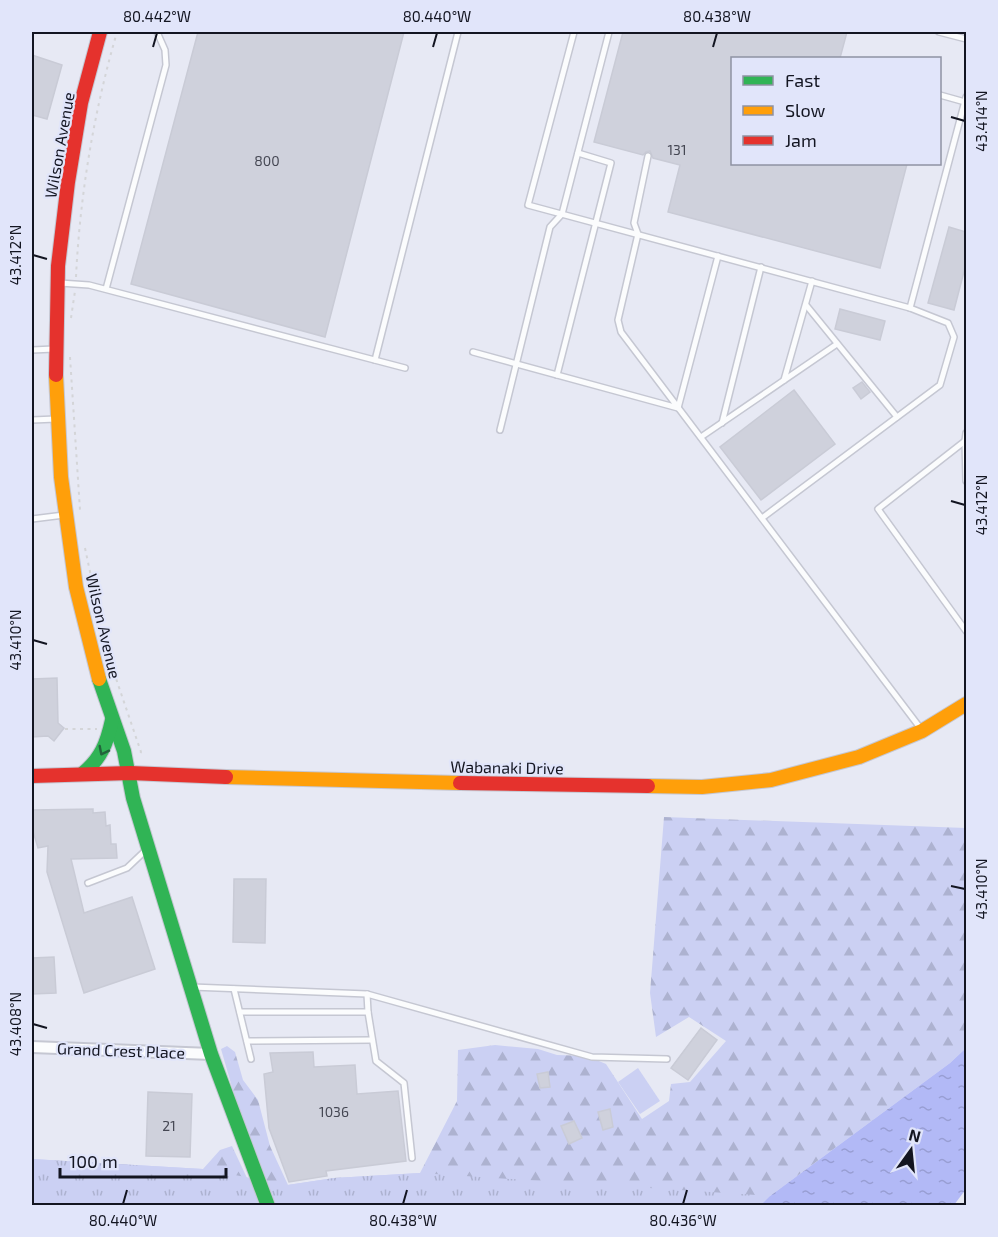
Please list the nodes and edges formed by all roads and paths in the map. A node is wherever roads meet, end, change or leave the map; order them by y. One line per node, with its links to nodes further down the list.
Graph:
1 (100, 32): 19 (street, Wilson Avenue)
2 (117, 32): 20 (path)
3 (158, 32): 21 (lane)
4 (458, 32): 29 (lane)
5 (574, 32): 13 (lane)
6 (609, 32): 11 (lane)
7 (939, 32): 8 (lane)
8 (966, 39)
9 (941, 95): 10 (lane)
10 (966, 100): 23 (lane)
11 (578, 153): 13 (lane); 14 (lane)
12 (648, 156): 15 (lane)
13 (562, 214): 14 (lane); 30 (lane)
14 (596, 223): 15 (lane); 32 (lane)
15 (638, 234): 16 (lane); 34 (lane)
16 (718, 256): 17 (lane); 34 (lane)
17 (761, 267): 18 (lane); 38 (lane)
18 (812, 281): 22 (lane); 23 (lane)
19 (58, 283): 20 (lane); 27 (street, Wilson Avenue)
20 (75, 284): 21 (lane); 24 (path)
21 (106, 289): 29 (lane)
22 (806, 305): 25 (lane); 33 (lane)
23 (910, 308): 35 (lane)
24 (70, 322)
25 (837, 344): 33 (lane); 35 (lane)
26 (32, 350): 27 (lane)
27 (63, 350): 36 (street, Wilson Avenue); 44 (path)
28 (473, 352): 30 (lane)
29 (375, 360): 31 (lane)
30 (516, 363): 32 (lane); 39 (lane)
31 (405, 368)
32 (557, 375): 34 (lane)
33 (784, 380): 38 (lane)
34 (678, 408): 41 (lane)
35 (897, 417): 46 (lane)
36 (58, 419): 37 (lane); 45 (street, Wilson Avenue)
37 (32, 420)
38 (722, 423): 41 (lane)
39 (500, 430)
40 (966, 433): 42 (lane)
41 (701, 437): 46 (lane)
42 (965, 441): 43 (lane); 49 (lane)
43 (966, 481)
44 (80, 509)
45 (66, 515): 47 (lane); 51 (street, Wilson Avenue)
46 (762, 518): 54 (lane)
47 (32, 519)
48 (84, 540): 55 (path)
49 (966, 631)
50 (966, 704): 54 (street, Wabanaki Drive)
51 (112, 720): 56 (street, Wilson Avenue); 57 (street, one-way to 57)
52 (65, 729): 53 (path)
53 (97, 729)
54 (922, 731): 56 (street, Wabanaki Drive)
55 (141, 752)
56 (130, 772): 57 (street, Wabanaki Drive); 59 (street, Wilson Avenue)
57 (82, 774): 58 (street, Wabanaki Drive)
58 (32, 776)
59 (148, 848): 60 (lane); 61 (street, Wilson Avenue)
60 (88, 882)
61 (190, 987): 62 (lane); 69 (street, Wilson Avenue)
62 (234, 989): 63 (lane); 64 (lane)
63 (366, 994): 65 (lane); 71 (lane)
64 (240, 1012): 65 (lane); 67 (lane)
65 (368, 1012): 66 (lane)
66 (372, 1040): 67 (lane); 72 (lane)
67 (247, 1041): 70 (lane)
68 (32, 1047): 69 (street, Grand Crest Place)
69 (211, 1054): 73 (street, Wilson Avenue)
70 (251, 1059)
71 (667, 1059)
72 (412, 1158)
73 (268, 1206)

